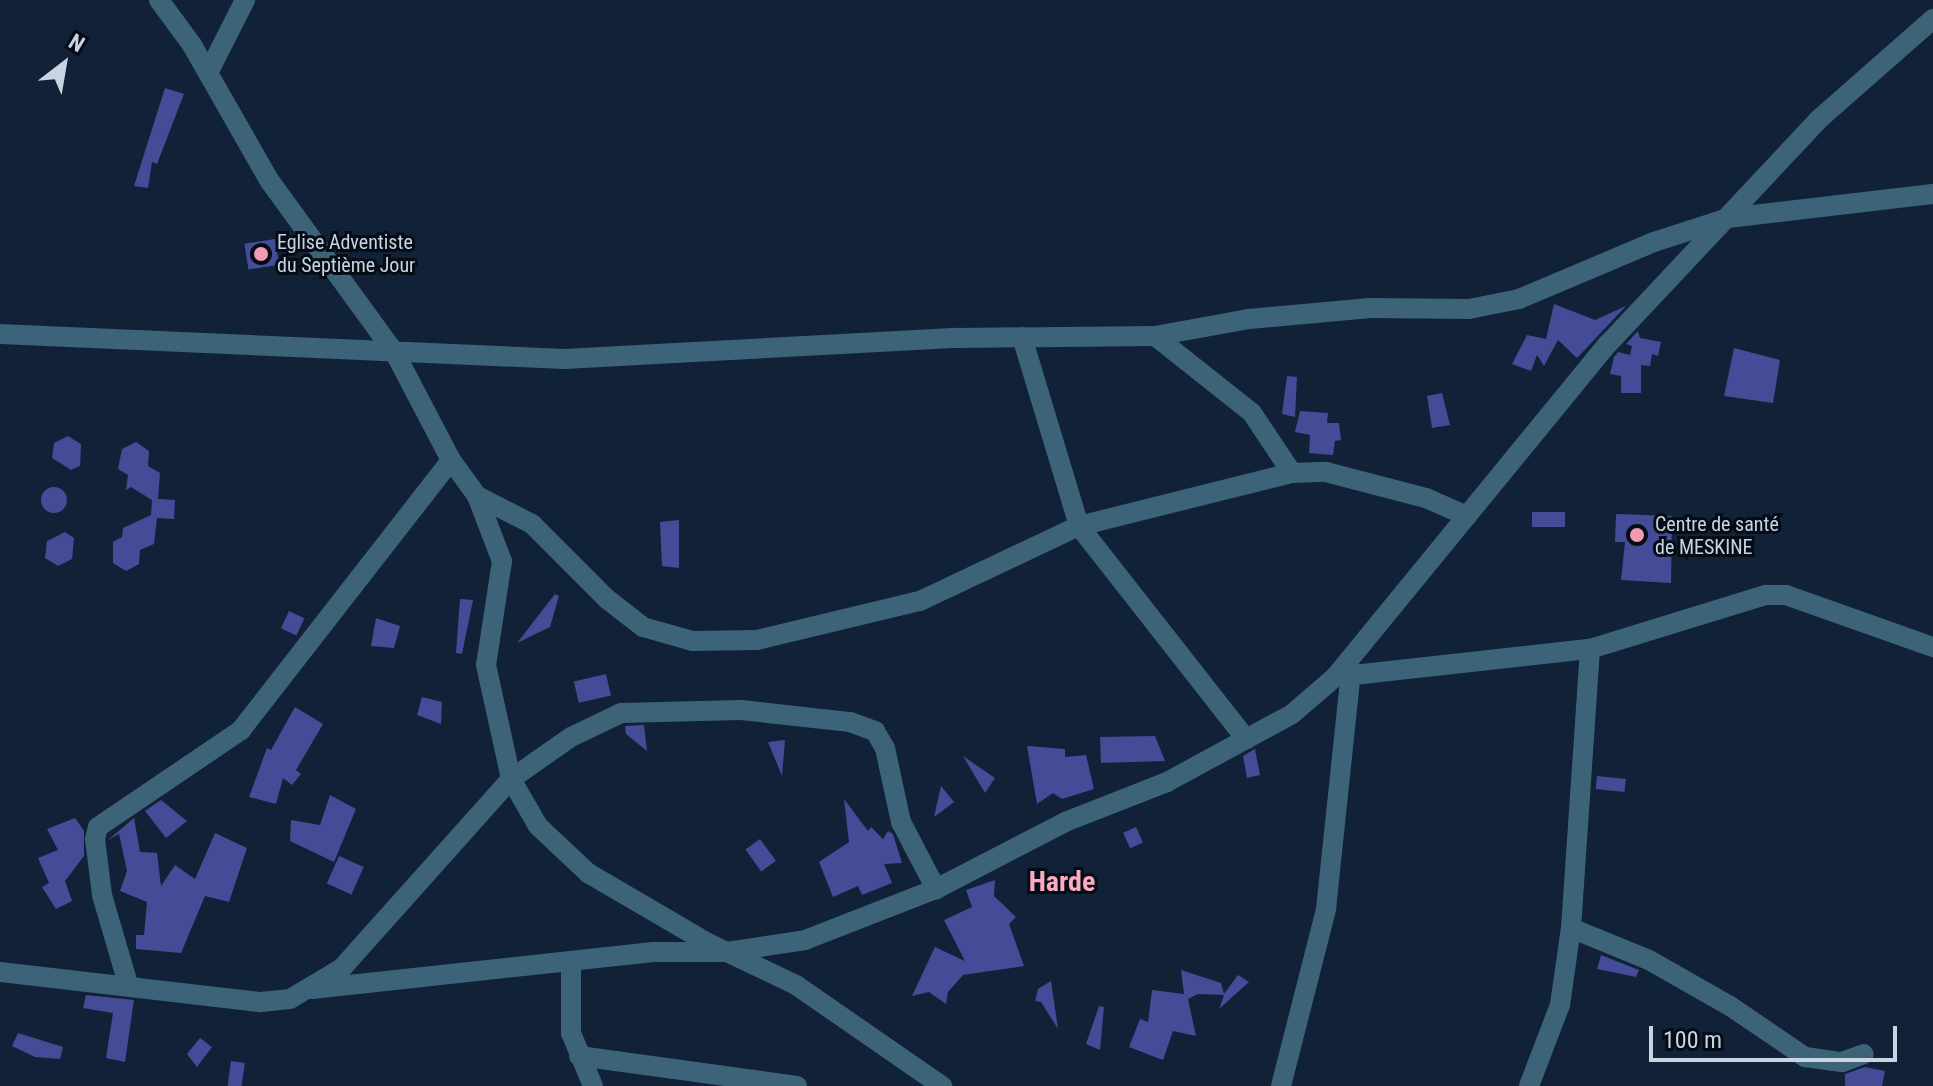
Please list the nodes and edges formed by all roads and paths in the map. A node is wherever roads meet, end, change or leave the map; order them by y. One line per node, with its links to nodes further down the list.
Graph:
1 (159, 0): 4 (street)
2 (245, 0): 4 (street)
3 (1933, 19): 6 (street)
4 (208, 73): 10 (street)
5 (1933, 194): 6 (street)
6 (1728, 218): 8 (street); 14 (street)
7 (0, 334): 10 (street)
8 (1155, 336): 9 (street); 12 (street)
9 (1022, 337): 10 (street); 15 (street)
10 (396, 355): 11 (street)
11 (451, 460): 13 (street); 26 (street)
12 (1292, 473): 14 (street); 15 (street)
13 (477, 496): 15 (street); 20 (street)
14 (1467, 516): 18 (street)
15 (1079, 526): 19 (street)
16 (1933, 647): 17 (street)
17 (1590, 649): 18 (street); 22 (street)
18 (1343, 675): 19 (street); 33 (street)
19 (1246, 739): 21 (street)
20 (511, 779): 21 (street); 23 (street); 27 (street)
21 (936, 889): 23 (street)
22 (1571, 928): 28 (street); 34 (street)
23 (727, 952): 24 (street); 32 (street)
24 (571, 961): 27 (street); 29 (street)
25 (0, 972): 26 (street)
26 (128, 984): 27 (street)
27 (312, 989)
28 (1864, 1054)
29 (579, 1056): 30 (street); 31 (street)
30 (593, 1086)
31 (797, 1086)
32 (942, 1086)
33 (1281, 1086)
34 (1529, 1086)

